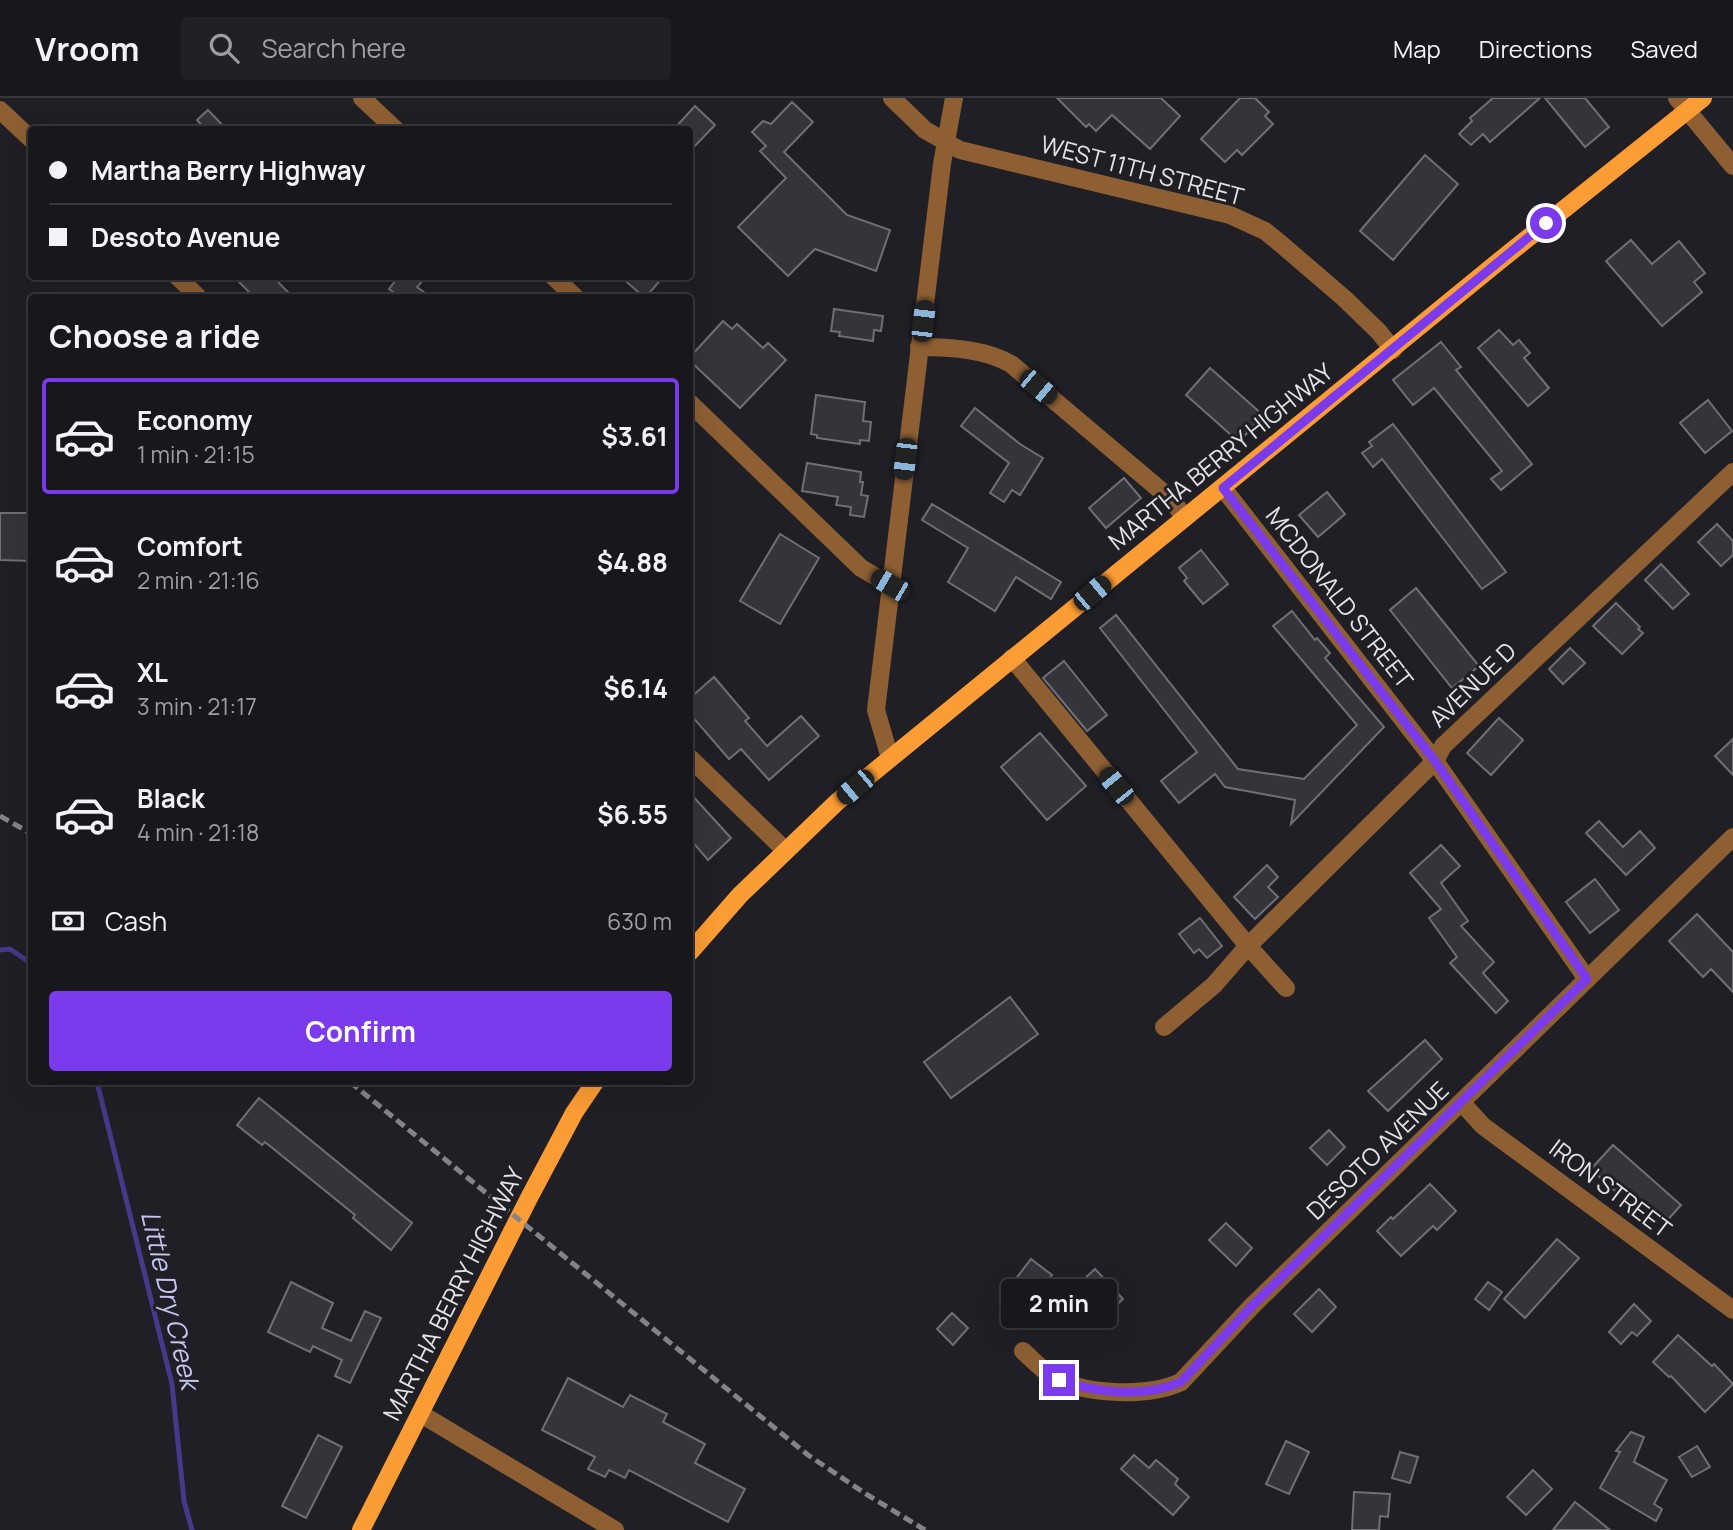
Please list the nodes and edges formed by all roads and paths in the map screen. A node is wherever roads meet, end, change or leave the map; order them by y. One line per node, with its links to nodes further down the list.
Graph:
1 (362, 98): 7 (street)
2 (892, 98): 9 (street, WEST 11TH STREET)
3 (954, 98): 9 (street)
4 (1703, 98): 5 (main road, MARTHA BERRY HIGHWAY)
5 (1682, 104): 10 (street); 16 (main road, MARTHA BERRY HIGHWAY)
6 (0, 110): 8 (street)
7 (392, 126)
8 (28, 136)
9 (946, 142): 15 (street); 16 (street, WEST 11TH STREET)
10 (1733, 166)
11 (181, 280): 13 (street)
12 (558, 280): 14 (street)
13 (195, 294)
14 (572, 294)
15 (919, 347): 20 (street); 21 (street)
16 (1393, 350): 19 (main road, MARTHA BERRY HIGHWAY)
17 (693, 406): 21 (street)
18 (1733, 472): 25 (street, AVENUE D)
19 (1223, 488): 20 (main road, MARTHA BERRY HIGHWAY); 25 (street, MCDONALD STREET)
20 (1184, 517): 22 (main road, MARTHA BERRY HIGHWAY)
21 (890, 585): 23 (street)
22 (1012, 658): 23 (main road, MARTHA BERRY HIGHWAY); 28 (street)
23 (890, 758): 27 (main road, MARTHA BERRY HIGHWAY)
24 (693, 761): 27 (street)
25 (1435, 761): 28 (street, AVENUE D); 30 (street, MCDONALD STREET)
26 (1733, 836): 30 (street, DESOTO AVENUE)
27 (785, 850): 29 (main road, MARTHA BERRY HIGHWAY)
28 (1248, 946): 31 (street); 32 (street, AVENUE D)
29 (693, 949)
30 (1587, 979): 34 (street, DESOTO AVENUE)
31 (1286, 988)
32 (1164, 1027)
33 (593, 1085): 37 (main road, MARTHA BERRY HIGHWAY)
34 (1462, 1103): 35 (street, IRON STREET); 36 (street, DESOTO AVENUE)
35 (1733, 1310)
36 (1023, 1351)
37 (421, 1414): 38 (main road, MARTHA BERRY HIGHWAY); 39 (street)
38 (361, 1530)
39 (615, 1530)

